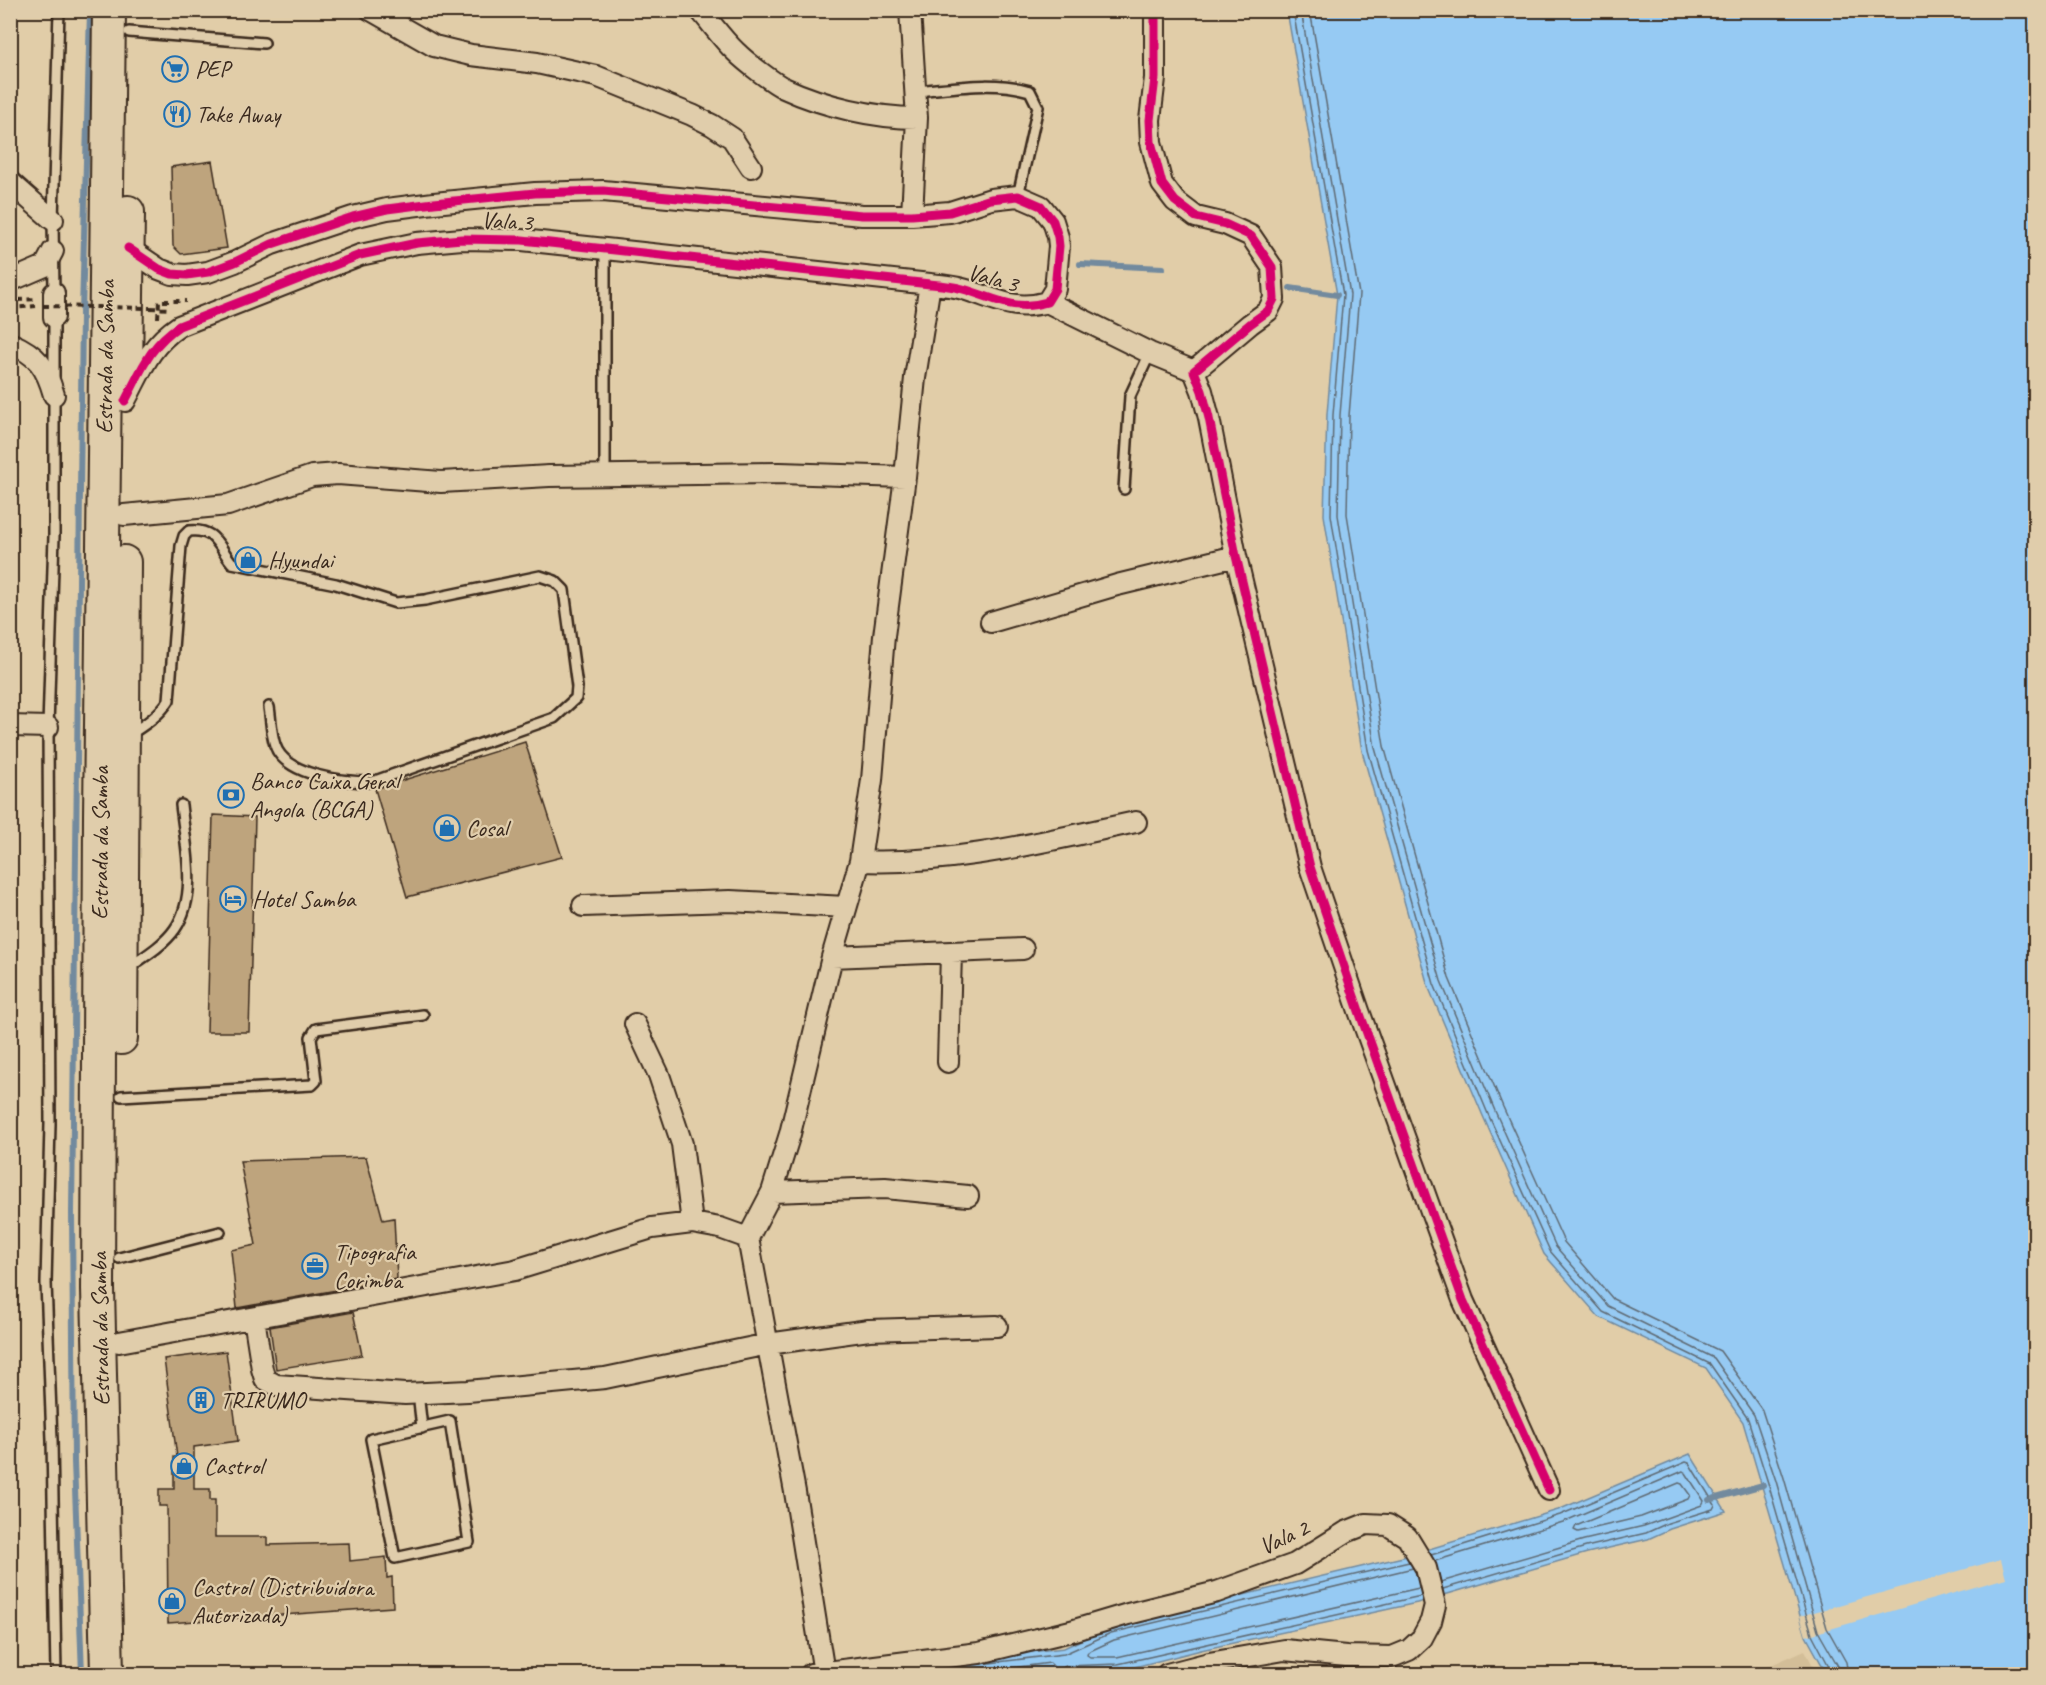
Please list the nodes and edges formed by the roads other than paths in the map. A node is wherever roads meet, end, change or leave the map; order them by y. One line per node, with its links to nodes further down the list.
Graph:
1 (59, 10): 14 (lane, Estrada da Samba)
2 (371, 10): 10 (street)
3 (700, 10): 9 (street)
4 (910, 10): 8 (street)
5 (1155, 10): 23 (street)
6 (122, 18): 7 (lane); 15 (main road, Estrada da Samba); 63 (main road, Estrada da Samba)
7 (264, 44)
8 (915, 91): 9 (street); 12 (lane)
9 (917, 118): 13 (street)
10 (751, 167)
11 (10, 182): 14 (street)
12 (1018, 196): 13 (street, Vala 3); 20 (street, Vala 3)
13 (912, 215): 15 (street, Vala 3)
14 (53, 220): 16 (lane, Estrada da Samba)
15 (128, 248): 25 (main road, Estrada da Samba)
16 (54, 250): 18 (street); 24 (lane, Estrada da Samba)
17 (605, 250): 19 (street, Vala 3); 25 (street, Vala 3); 26 (lane)
18 (10, 281)
19 (930, 284): 20 (street, Vala 3); 27 (street)
20 (1051, 296): 22 (street)
21 (10, 343): 24 (street)
22 (1150, 354): 23 (street); 28 (lane)
23 (1194, 371): 30 (street)
24 (54, 395): 34 (lane, Estrada da Samba)
25 (125, 401): 29 (main road, Estrada da Samba)
26 (605, 476): 27 (street); 29 (street)
27 (905, 477): 38 (street)
28 (1124, 489)
29 (124, 515): 35 (main road, Estrada da Samba)
30 (1236, 556): 31 (street); 61 (street)
31 (991, 622)
32 (269, 707): 35 (lane)
33 (10, 726): 34 (street)
34 (48, 727): 62 (lane, Estrada da Samba)
35 (124, 738): 44 (main road, Estrada da Samba)
36 (181, 805): 44 (lane)
37 (1136, 822): 38 (street)
38 (860, 861): 40 (street)
39 (583, 906): 40 (street)
40 (846, 907): 43 (street)
41 (1023, 949): 42 (street)
42 (951, 953): 43 (street); 47 (street)
43 (832, 957): 49 (street)
44 (122, 973): 48 (main road, Estrada da Samba)
45 (423, 1015): 48 (lane)
46 (635, 1024): 51 (street)
47 (948, 1062)
48 (121, 1096): 54 (main road, Estrada da Samba)
49 (772, 1192): 50 (street); 53 (street)
50 (968, 1196)
51 (692, 1222): 53 (street); 55 (street)
52 (220, 1232): 54 (lane)
53 (748, 1238): 58 (street)
54 (119, 1258): 57 (main road, Estrada da Samba)
55 (254, 1318): 57 (street); 59 (street)
56 (997, 1326): 58 (street)
57 (119, 1342): 64 (main road, Estrada da Samba)
58 (768, 1344): 59 (street); 65 (street)
59 (418, 1394): 60 (lane)
60 (422, 1428): 60 (lane)
61 (1549, 1490)
62 (56, 1674)
63 (107, 1674)
64 (125, 1674)
65 (818, 1674): 66 (street, Vala 2)
66 (1167, 1674)

